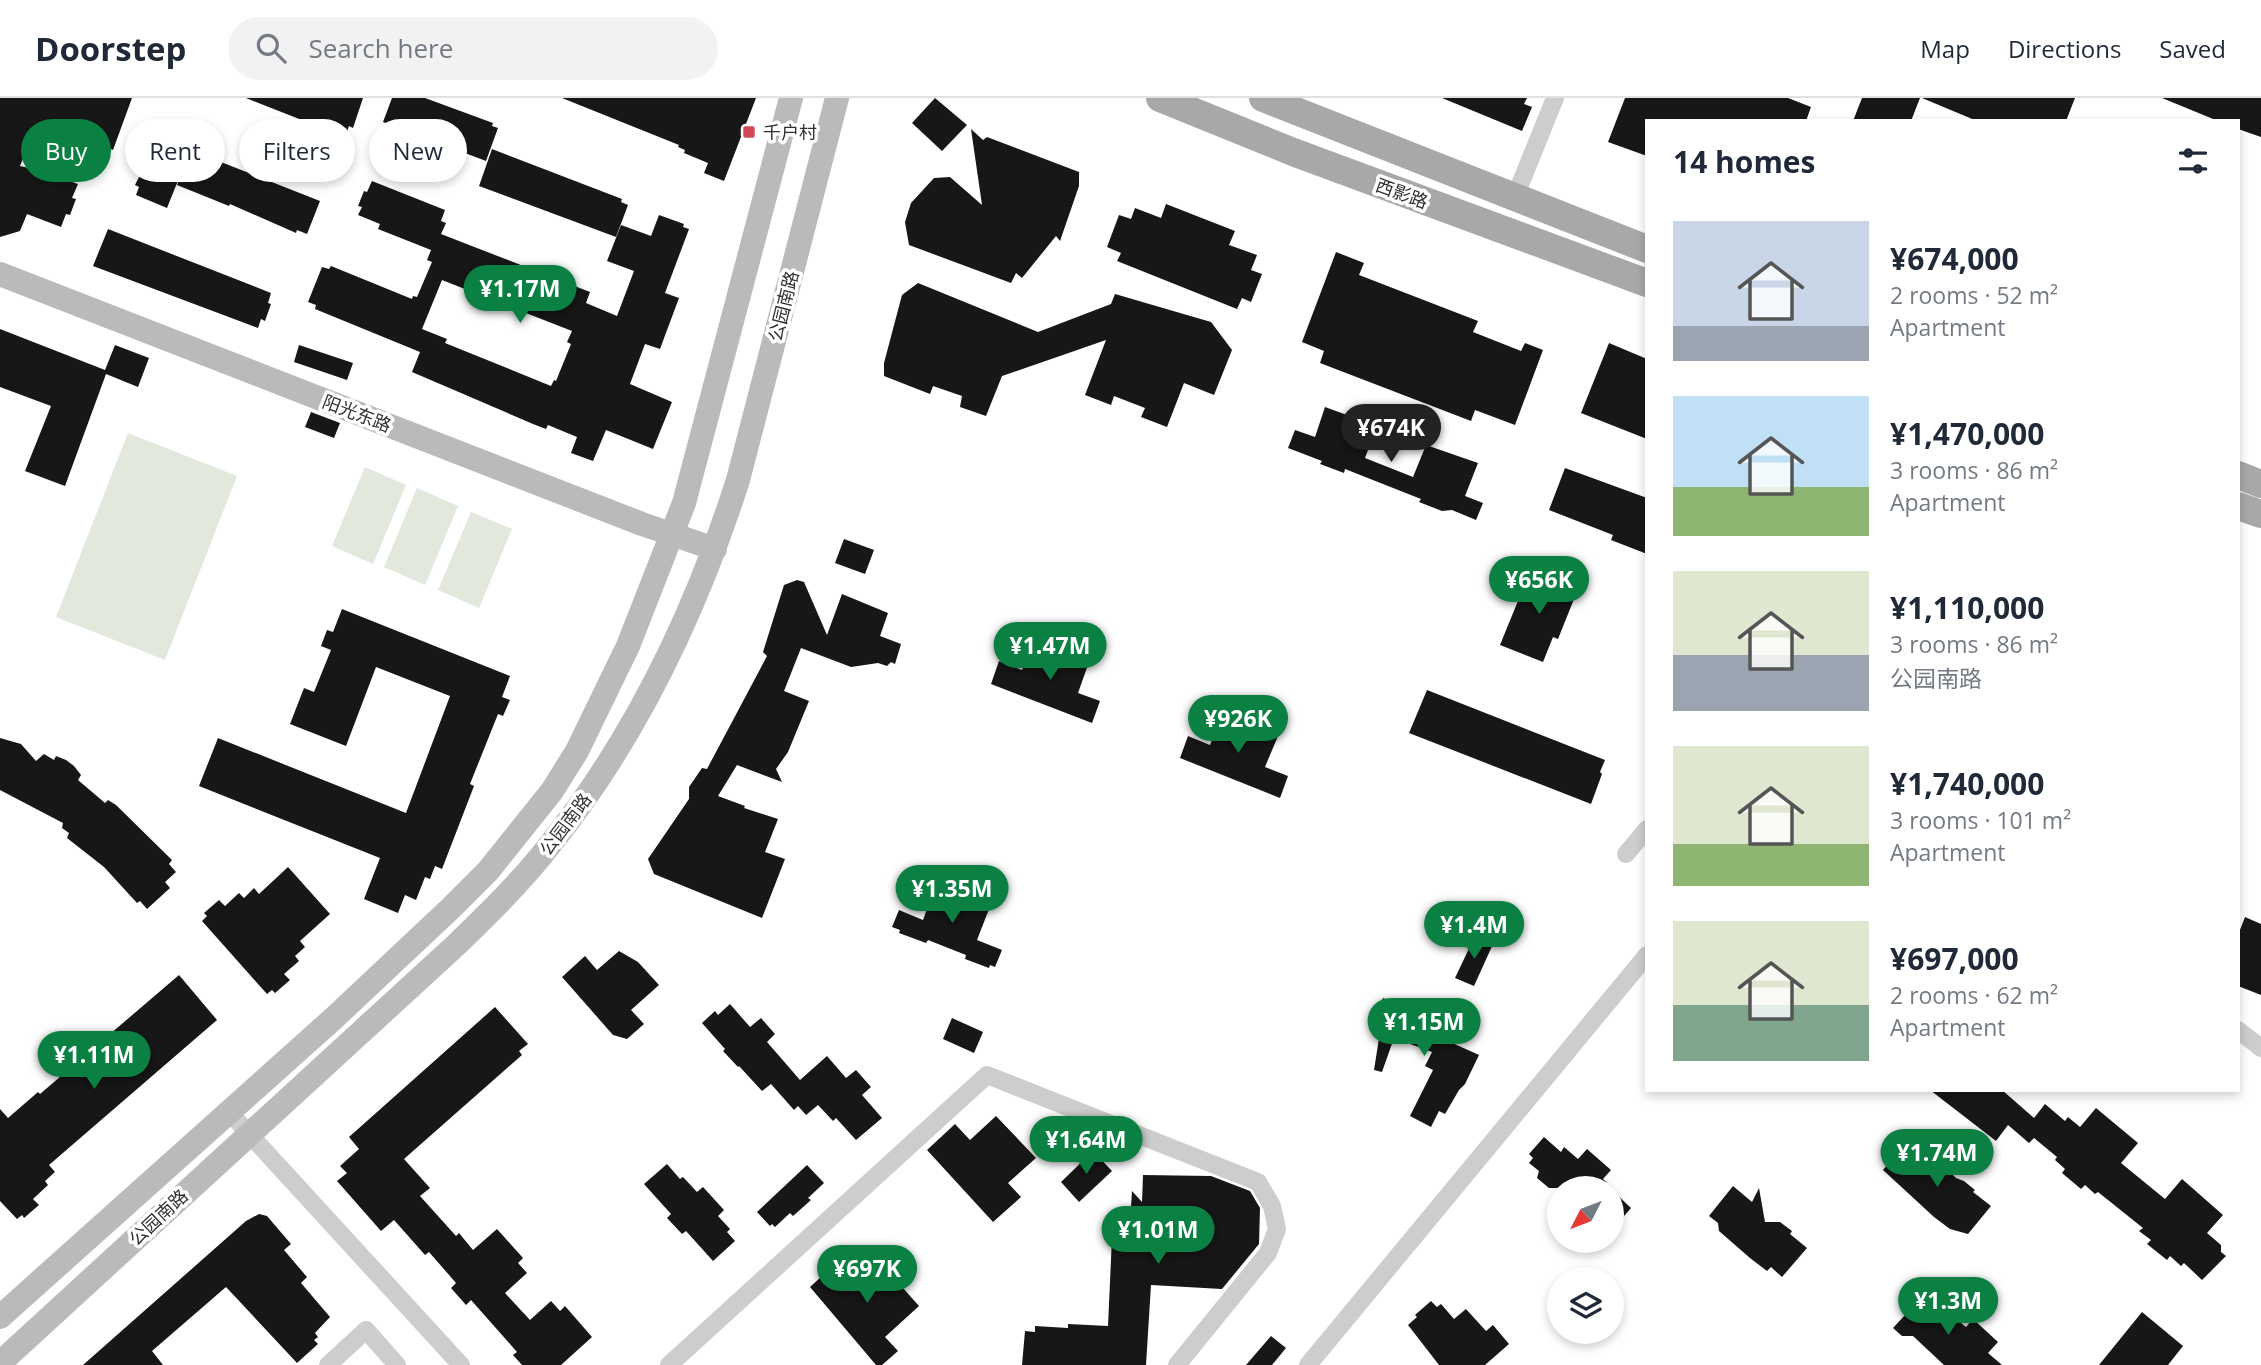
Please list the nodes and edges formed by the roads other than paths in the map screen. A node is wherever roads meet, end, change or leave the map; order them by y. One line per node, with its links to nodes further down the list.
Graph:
1 (791, 98): 14 (main road, 公园南路)
2 (837, 98): 15 (main road, 公园南路)
3 (1160, 98): 9 (main road, 西影路)
4 (1262, 98): 6 (main road, 西影路)
5 (1555, 98): 6 (street)
6 (1515, 197): 7 (main road, 西影路)
7 (1645, 248)
8 (0, 274): 14 (main road, 阳光东路)
9 (1645, 282)
10 (2240, 476): 11 (main road)
11 (2261, 484)
12 (2240, 507): 13 (main road)
13 (2261, 514)
14 (672, 534): 15 (main road, 阳光东路); 21 (main road, 公园南路)
15 (715, 549): 22 (main road, 公园南路)
16 (1645, 831): 17 (street)
17 (1626, 854)
18 (1645, 957): 30 (street)
19 (2240, 1032): 20 (street)
20 (2261, 1048)
21 (229, 1112): 22 (street); 23 (main road, 公园南路)
22 (249, 1133): 24 (main road, 公园南路); 27 (street)
23 (1, 1315)
24 (0, 1363)
25 (328, 1365): 26 (street)
26 (397, 1365)
27 (461, 1365)
28 (669, 1365): 29 (street)
29 (1177, 1365)
30 (1308, 1365)

